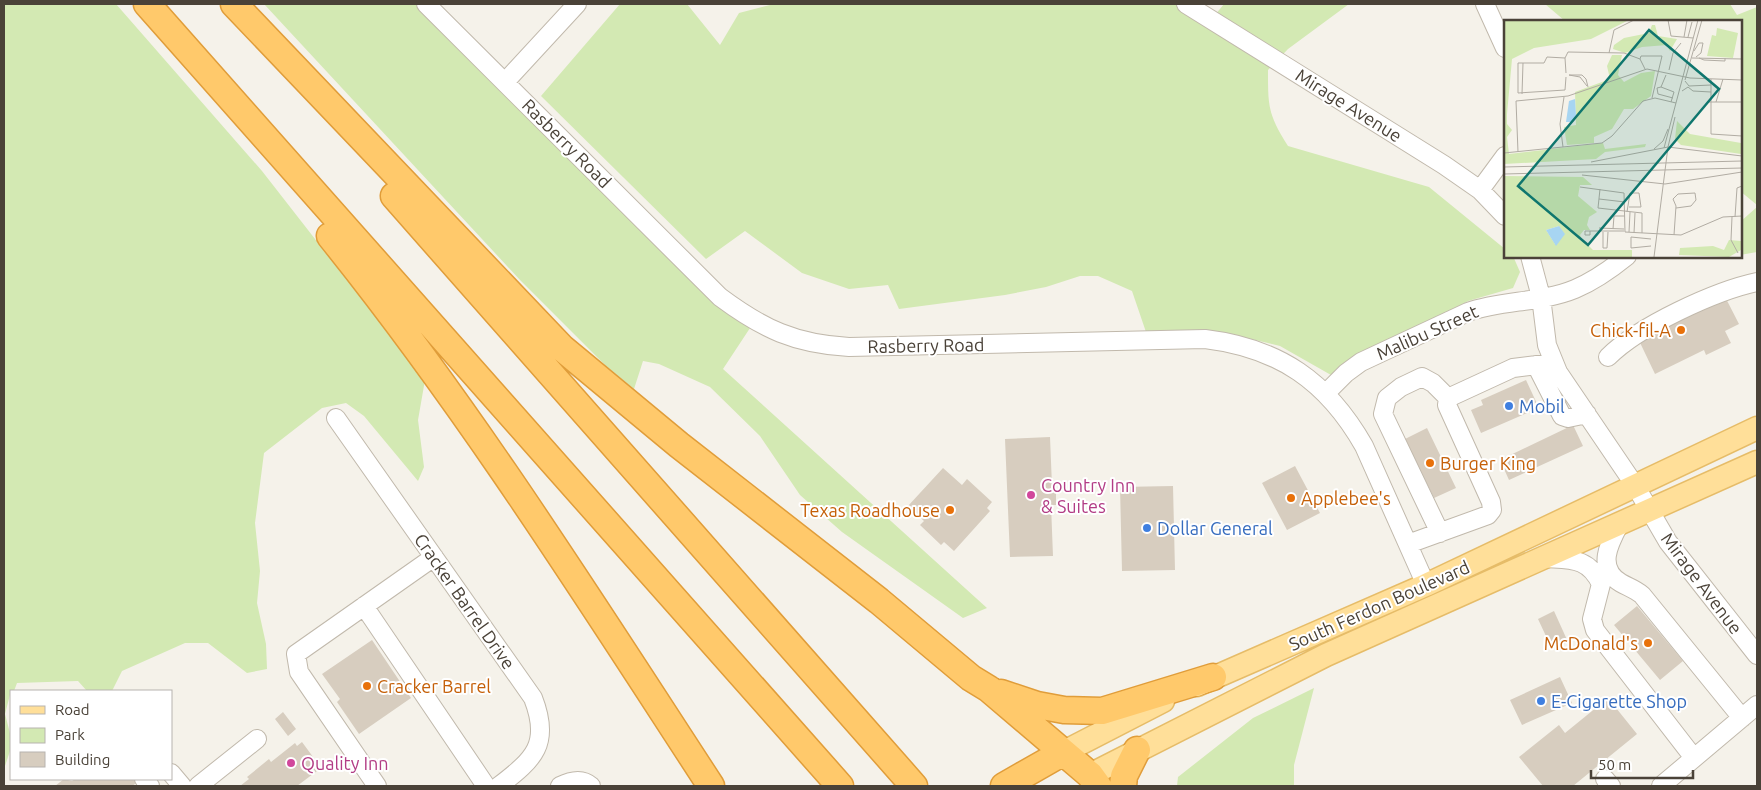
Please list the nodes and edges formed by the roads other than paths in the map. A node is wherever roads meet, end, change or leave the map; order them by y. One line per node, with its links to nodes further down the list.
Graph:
1 (147, 4): 10 (highway)
2 (225, 4): 56 (highway)
3 (234, 4): 38 (highway)
4 (426, 4): 9 (street, Rasberry Road)
5 (577, 4): 9 (street)
6 (1186, 4): 12 (street, Mirage Avenue)
7 (1485, 4): 8 (street)
8 (1504, 46)
9 (505, 82): 20 (street, Rasberry Road)
10 (250, 120): 54 (highway); 55 (highway)
11 (1504, 157): 12 (street)
12 (1480, 190): 13 (street, Mirage Avenue)
13 (1504, 215)
14 (1531, 258): 17 (street)
15 (1625, 258): 17 (street, Malibu Street)
16 (1757, 282): 18 (street)
17 (1541, 298): 19 (street); 20 (street, Malibu Street)
18 (1608, 357)
19 (1545, 364): 21 (street); 25 (street)
20 (1326, 393): 29 (street, Rasberry Road)
21 (1448, 398): 28 (street); 28 (street)
22 (336, 418): 30 (street, Cracker Barrel Drive)
23 (1757, 428): 25 (main road, South Ferdon Boulevard)
24 (1757, 462): 26 (main road, South Ferdon Boulevard)
25 (1636, 487): 26 (street, Mirage Avenue); 33 (main road, South Ferdon Boulevard)
26 (1649, 509): 27 (main road, South Ferdon Boulevard); 36 (street, Mirage Avenue)
27 (1620, 522): 31 (main road, South Ferdon Boulevard); 32 (street)
28 (1440, 533): 29 (street)
29 (1408, 544): 33 (street, Rasberry Road)
30 (434, 557): 35 (street); 51 (street, Cracker Barrel Drive)
31 (1542, 558): 34 (street); 42 (main road, South Ferdon Boulevard)
32 (1620, 582): 34 (street); 40 (street)
33 (1426, 585): 37 (main road, South Ferdon Boulevard)
34 (1598, 596): 44 (street)
35 (364, 606): 49 (street); 50 (street)
36 (1757, 655)
37 (1213, 677): 38 (highway); 43 (main road, South Ferdon Boulevard)
38 (989, 689): 43 (highway)
39 (1757, 705): 40 (street)
40 (1742, 718): 44 (street)
41 (257, 739): 48 (street)
42 (1138, 750): 46 (main road, South Ferdon Boulevard); 58 (highway)
43 (1062, 752): 46 (highway); 57 (highway, South Ferdon Boulevard)
44 (1694, 758): 59 (street)
45 (172, 774): 47 (street)
46 (1086, 783)
47 (182, 786)
48 (198, 786)
49 (377, 786)
50 (486, 786)
51 (499, 786)
52 (560, 786): 53 (street)
53 (591, 786)
54 (710, 786)
55 (840, 786)
56 (914, 786)
57 (1004, 786)
58 (1123, 786)
59 (1661, 786)

